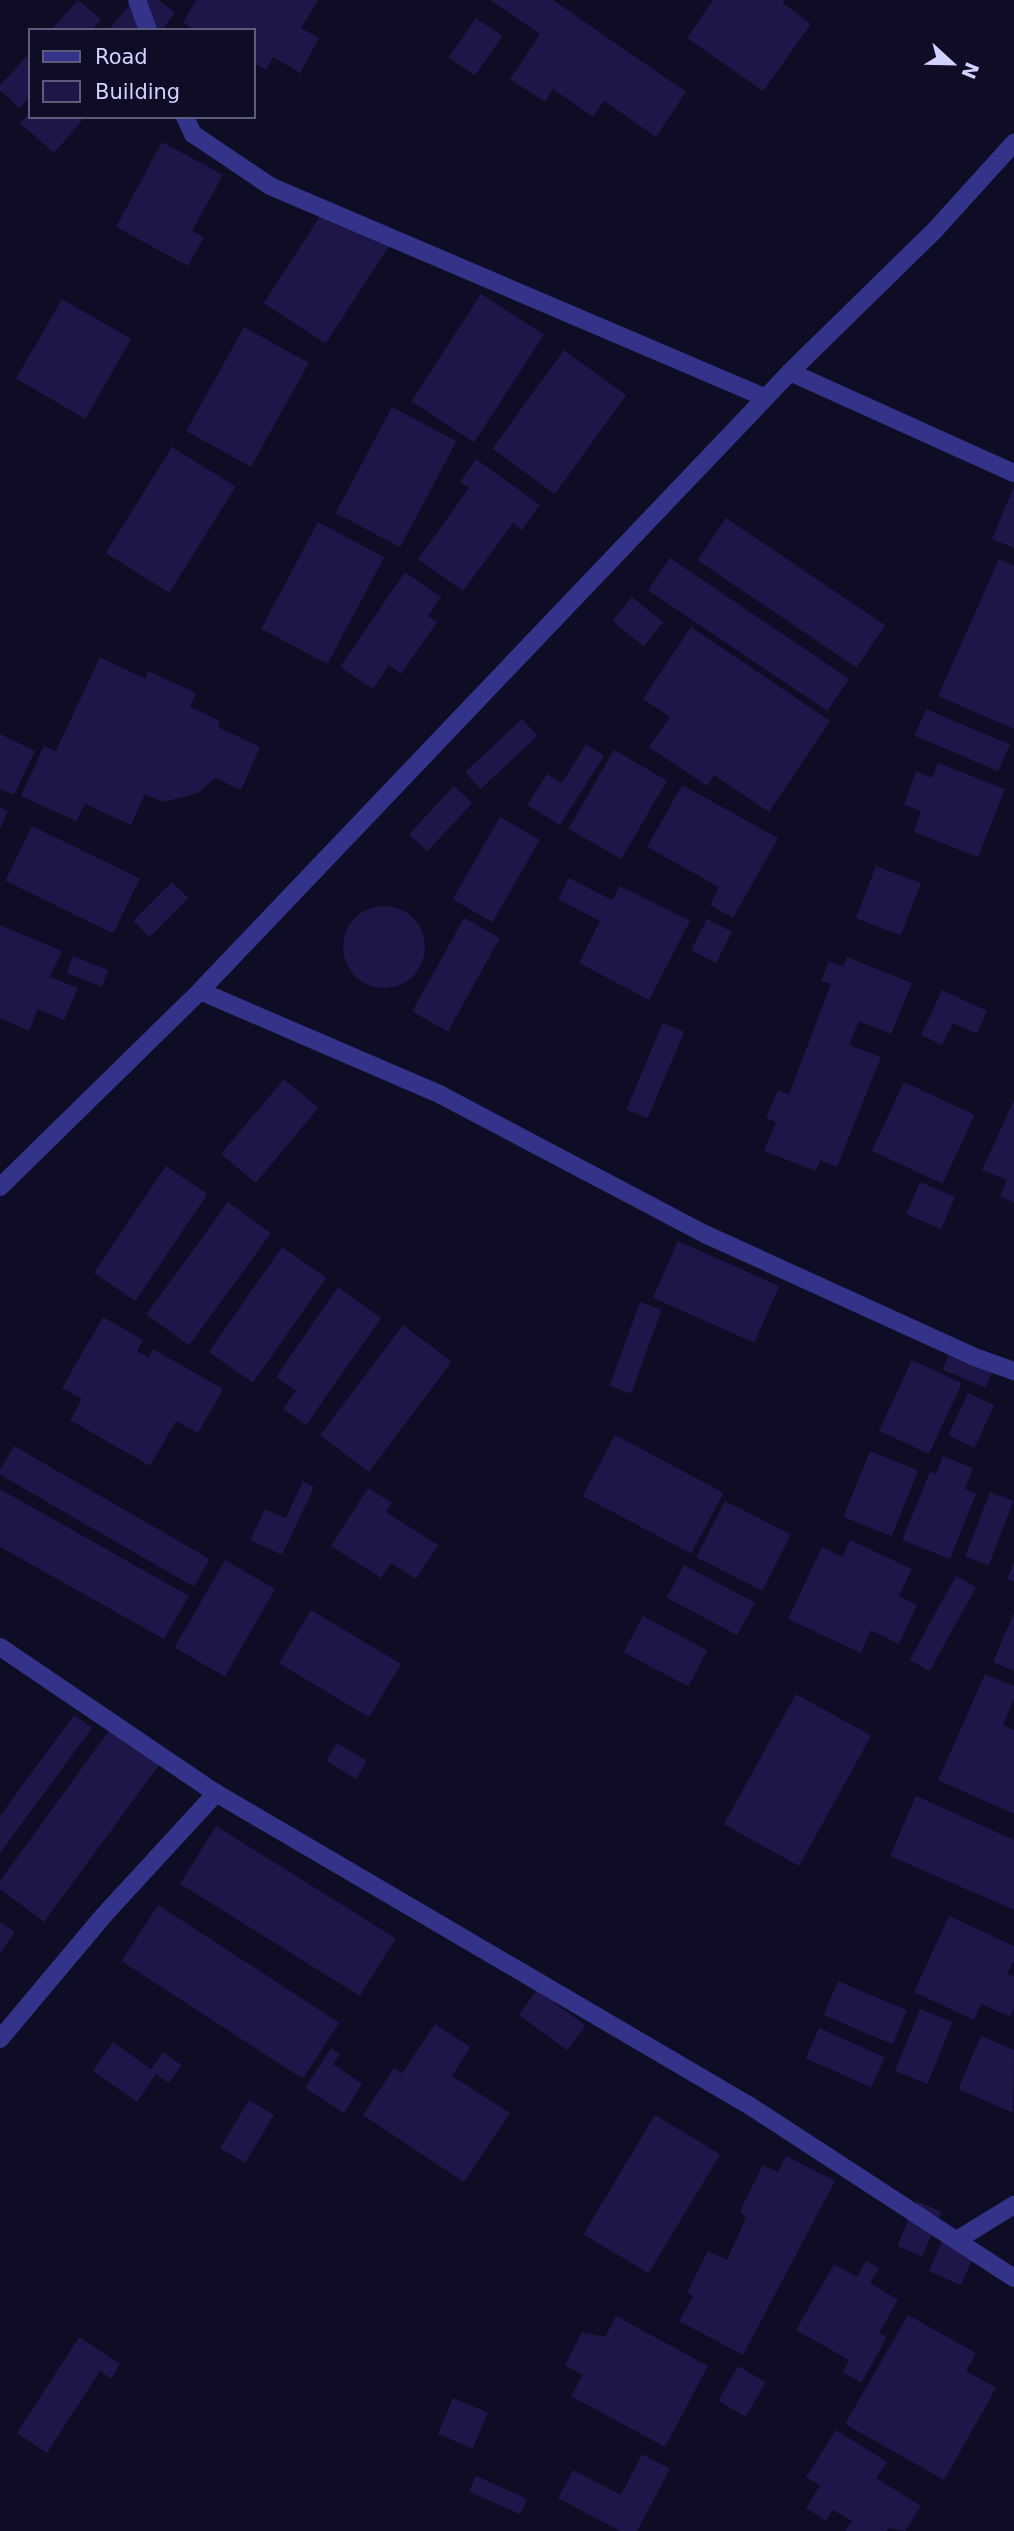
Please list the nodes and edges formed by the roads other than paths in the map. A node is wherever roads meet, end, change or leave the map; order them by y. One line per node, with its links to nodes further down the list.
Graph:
1 (136, 0): 2 (street)
2 (147, 28)
3 (187, 119): 6 (street)
4 (1014, 143): 5 (street)
5 (790, 372): 6 (street); 7 (street)
6 (766, 398): 8 (street)
7 (1014, 473)
8 (200, 991): 9 (street); 10 (street)
9 (0, 1186)
10 (1014, 1371)
11 (0, 1647): 12 (street)
12 (216, 1793): 13 (street); 15 (street)
13 (0, 2039)
14 (1014, 2205): 15 (street)
15 (957, 2240): 16 (street)
16 (1014, 2278)

